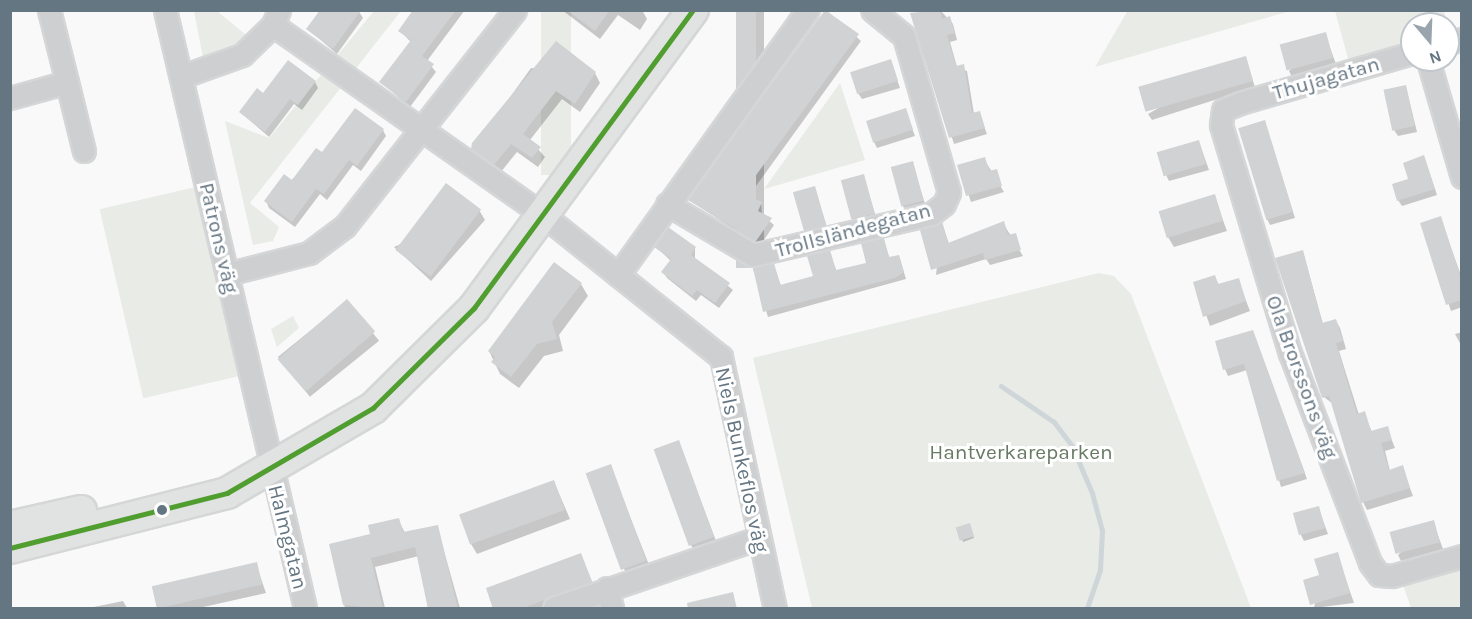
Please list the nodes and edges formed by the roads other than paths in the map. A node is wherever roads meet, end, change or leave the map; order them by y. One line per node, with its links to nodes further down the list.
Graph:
1 (49, 10): 11 (street)
2 (165, 10): 10 (street, Patrons väg)
3 (515, 10): 14 (street)
4 (693, 10): 18 (street)
5 (808, 10): 17 (street)
6 (872, 10): 17 (street, Trollsländegatan)
7 (276, 18): 10 (street); 14 (street, Niels Bunkeflos väg)
8 (1400, 56): 13 (street, Thujagatan)
9 (1431, 72): 16 (street)
10 (183, 76): 19 (street, Patrons väg)
11 (67, 82): 12 (street); 15 (street)
12 (10, 98)
13 (1240, 103): 25 (street, Ola Brorssons väg)
14 (420, 131): 18 (street, Niels Bunkeflos väg); 19 (street)
15 (84, 151)
16 (1461, 177)
17 (667, 204): 20 (street)
18 (543, 215): 20 (street, Niels Bunkeflos väg); 21 (street)
19 (227, 274): 21 (street, Patrons väg)
20 (618, 275): 23 (street, Niels Bunkeflos väg)
21 (271, 466): 22 (street); 24 (street); 27 (street, Halmgatan)
22 (10, 526)
23 (758, 538): 26 (street); 29 (street, Niels Bunkeflos väg)
24 (10, 548)
25 (1461, 556)
26 (609, 598): 28 (street)
27 (305, 609)
28 (554, 609)
29 (775, 609)

